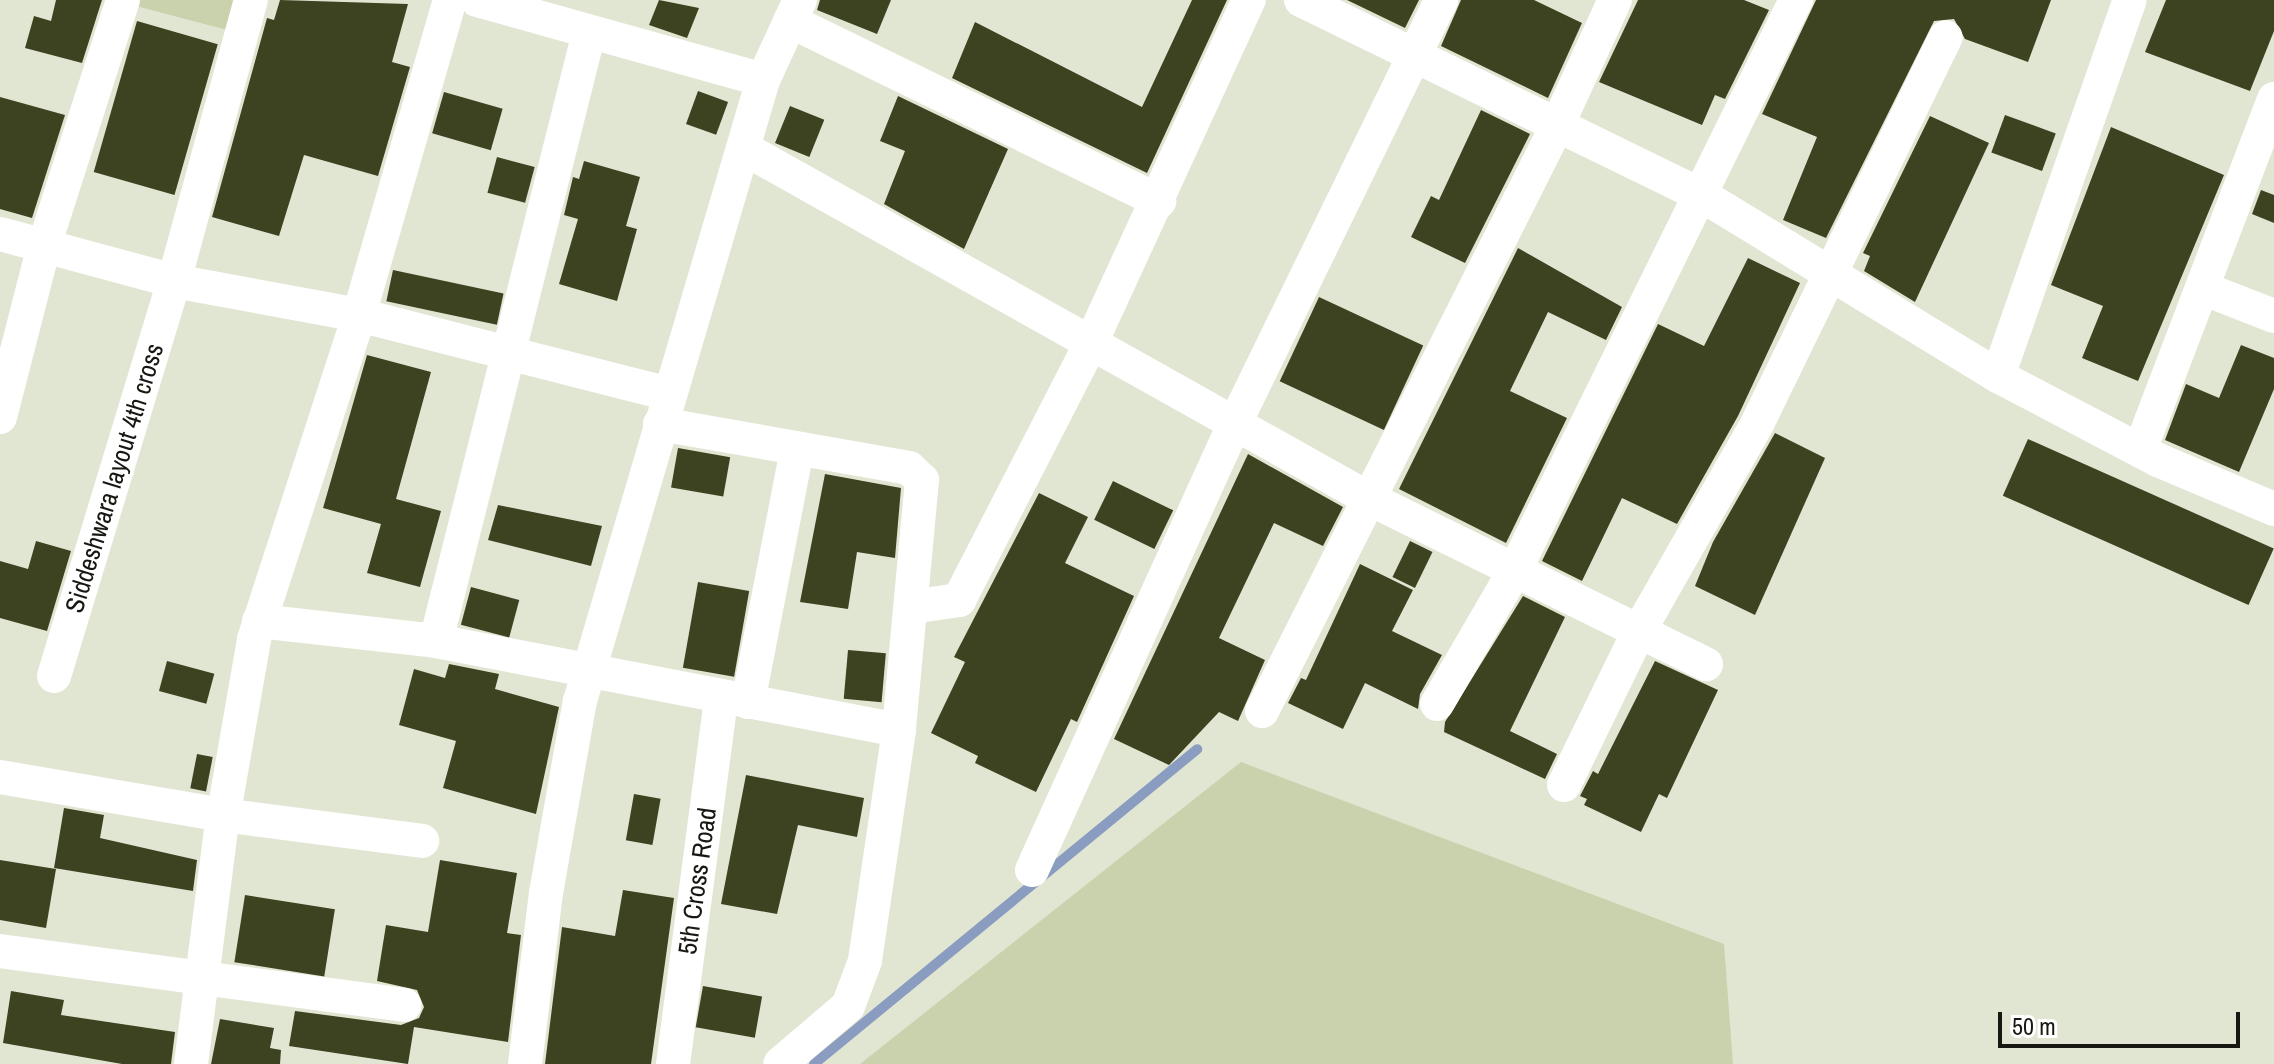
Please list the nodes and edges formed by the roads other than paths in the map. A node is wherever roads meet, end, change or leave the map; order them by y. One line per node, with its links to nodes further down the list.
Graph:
1 (123, 0): 22 (street)
2 (251, 0): 24 (street, Siddeshwara layout 4th cross)
3 (450, 0): 26 (street)
4 (477, 0): 12 (street)
5 (1249, 0): 20 (street)
6 (1301, 0): 14 (street)
7 (1441, 0): 14 (street)
8 (1615, 0): 17 (street)
9 (1796, 0): 19 (street)
10 (2130, 0): 30 (street)
11 (795, 11): 15 (street); 20 (street)
12 (589, 33): 15 (street); 29 (street)
13 (1946, 37): 23 (street)
14 (1415, 55): 17 (street); 33 (street)
15 (763, 80): 18 (street)
16 (2274, 99): 25 (street)
17 (1556, 128): 19 (street); 36 (street)
18 (745, 149): 28 (street); 31 (street)
19 (1703, 196): 23 (street); 38 (street)
20 (1159, 201): 28 (street)
21 (0, 234): 22 (street)
22 (44, 246): 24 (street); 32 (street)
23 (1834, 272): 30 (street); 41 (street)
24 (174, 281): 26 (street); 45 (street, Siddeshwara layout 4th cross)
25 (2202, 288): 27 (street); 35 (street)
26 (359, 315): 29 (street); 40 (street)
27 (2274, 316)
28 (1090, 345): 33 (street); 39 (street)
29 (507, 353): 31 (street); 42 (street)
30 (1998, 376): 35 (street)
31 (664, 409): 34 (street); 44 (street)
32 (0, 417)
33 (1235, 423): 36 (street); 54 (street)
34 (797, 449): 39 (street); 46 (street, 5th Cross Road)
35 (2140, 450): 37 (street)
36 (1366, 497): 38 (street); 48 (street)
37 (2274, 509)
38 (1515, 570): 41 (street); 47 (street)
39 (911, 607): 49 (street)
40 (259, 621): 42 (street); 52 (street)
41 (1639, 631): 43 (street); 51 (street)
42 (436, 641): 44 (street)
43 (1706, 664)
44 (589, 674): 46 (street); 59 (street)
45 (54, 676)
46 (735, 700): 49 (street); 60 (street, 5th Cross Road)
47 (1437, 704)
48 (1262, 711)
49 (899, 730): 61 (street)
50 (0, 777): 52 (street)
51 (1564, 785)
52 (223, 815): 53 (street); 56 (street)
53 (422, 841)
54 (1032, 870)
55 (0, 951): 56 (street)
56 (202, 978): 57 (street); 58 (street)
57 (404, 1005)
58 (191, 1064)
59 (525, 1064)
60 (673, 1064)
61 (780, 1064)

